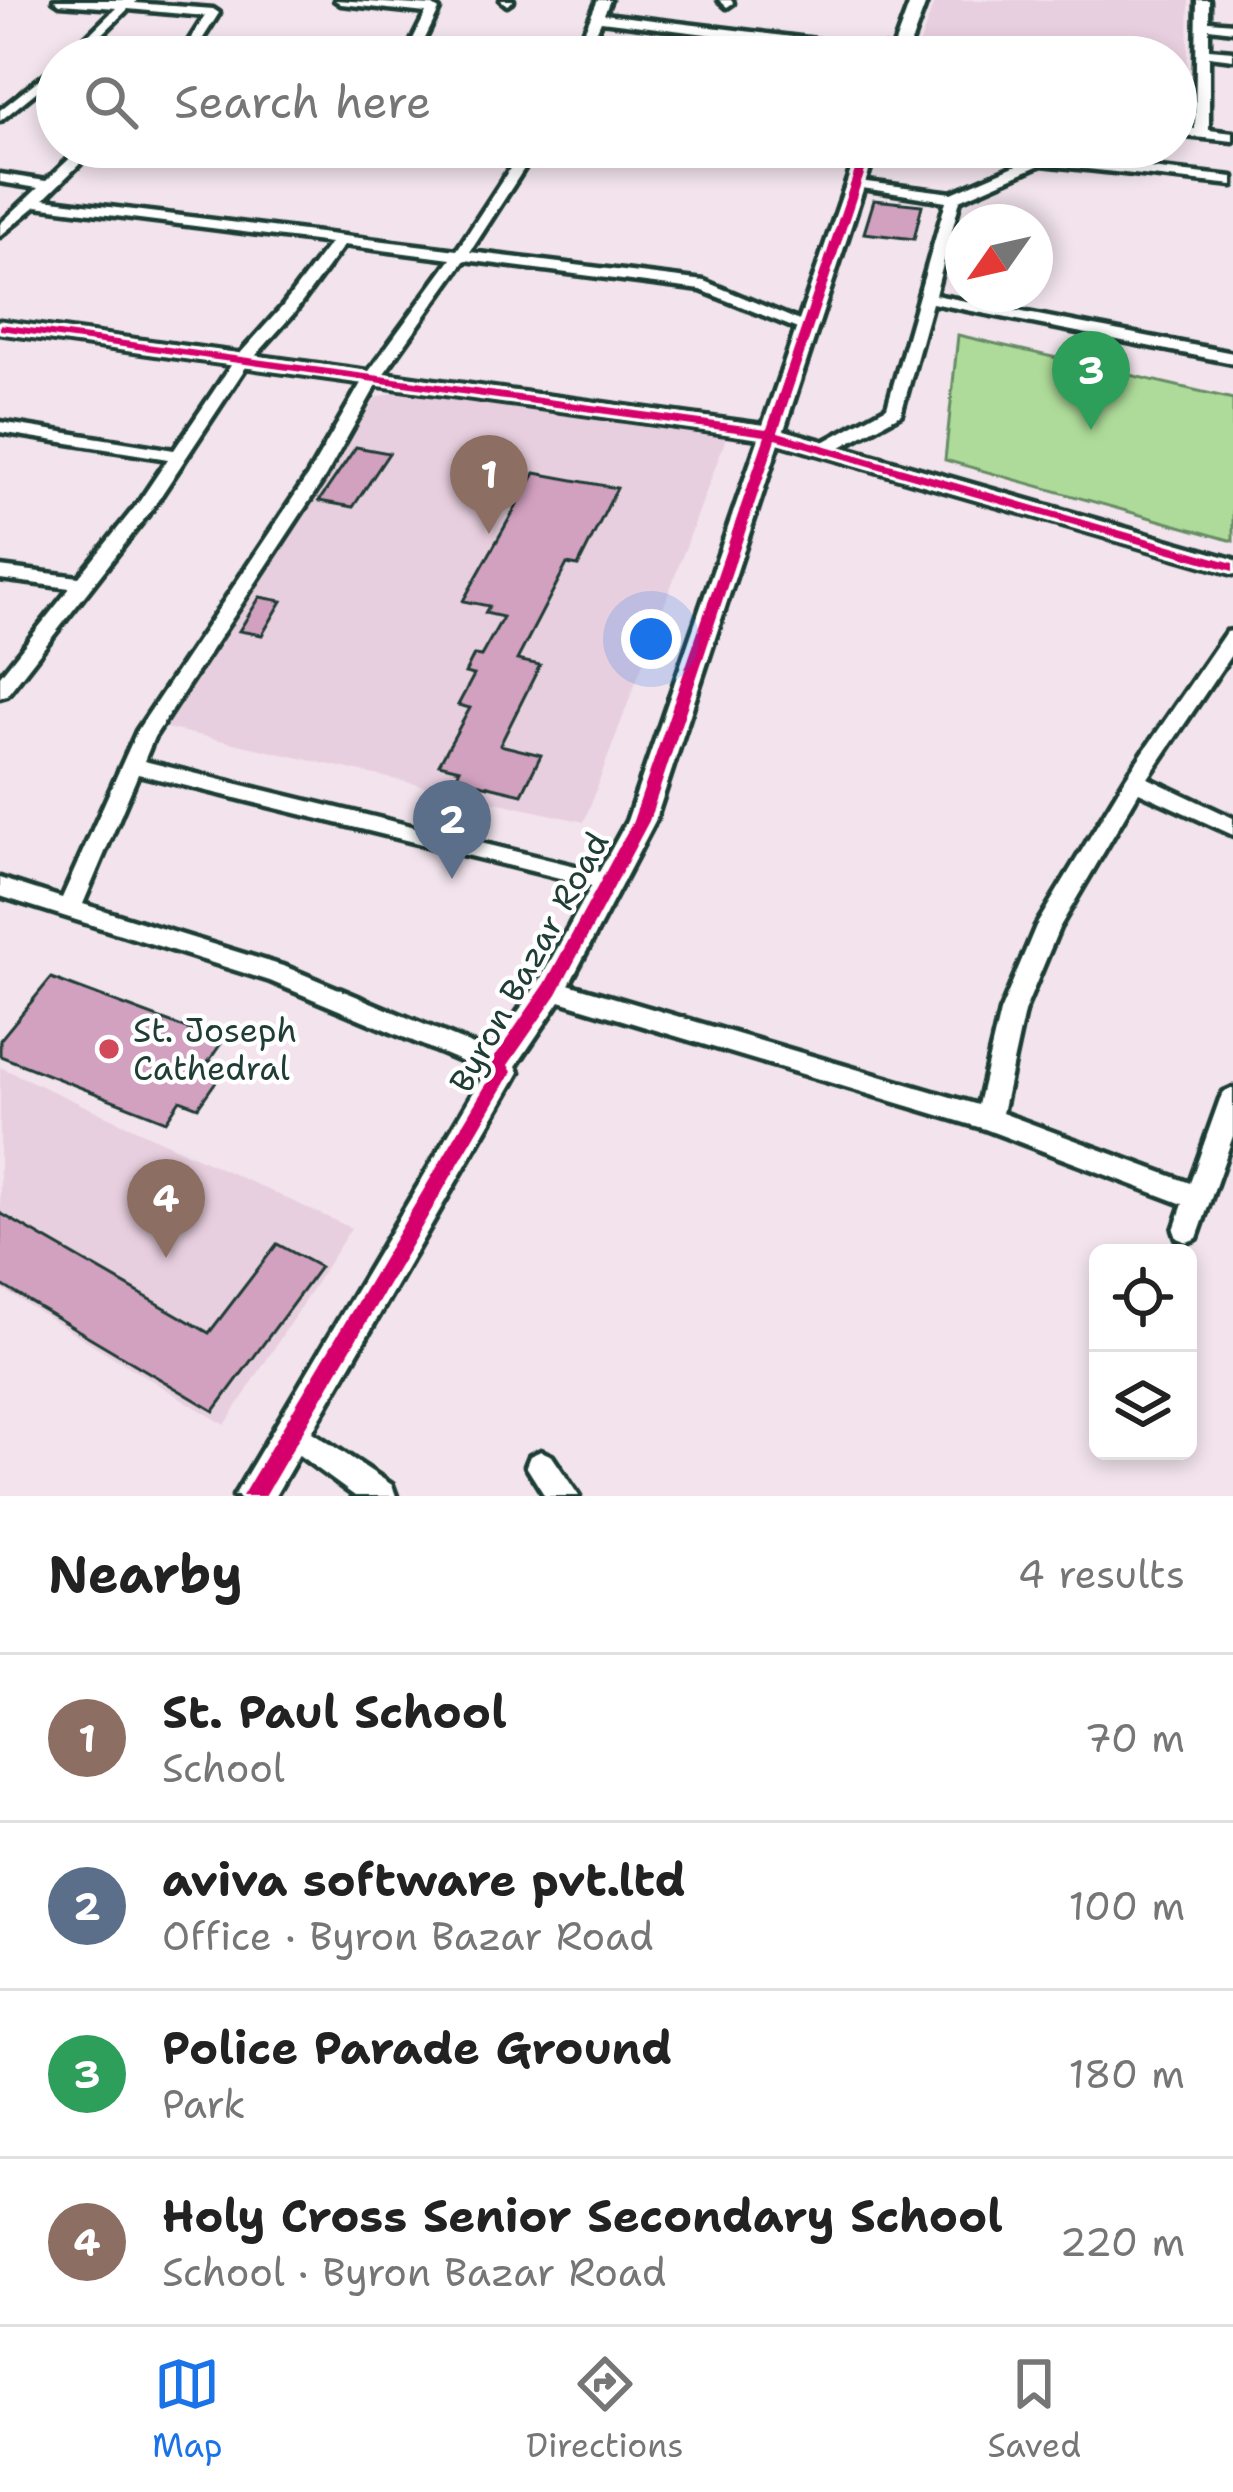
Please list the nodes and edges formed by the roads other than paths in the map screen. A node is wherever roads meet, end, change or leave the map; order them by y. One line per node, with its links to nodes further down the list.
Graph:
1 (60, 0): 6 (street)
2 (341, 0): 12 (street)
3 (604, 0): 7 (street)
4 (919, 0): 15 (street)
5 (1203, 0): 8 (street)
6 (128, 3): 10 (street); 11 (street)
7 (597, 17): 13 (street); 14 (street)
8 (1204, 24): 9 (street); 16 (street)
9 (1233, 27)
10 (94, 36)
11 (198, 36)
12 (421, 36)
13 (588, 36)
14 (748, 36)
15 (906, 36)
16 (1204, 52): 17 (street); 21 (street)
17 (1233, 55)
18 (36, 87): 19 (street)
19 (0, 117)
20 (1197, 133): 21 (street)
21 (1202, 134): 22 (street)
22 (1233, 136)
23 (69, 168): 31 (street)
24 (517, 168): 36 (street)
25 (861, 168): 30 (street, Byron Bazar Road)
26 (1015, 168): 32 (street)
27 (1142, 168): 29 (street)
28 (0, 178): 31 (street)
29 (1233, 181)
30 (856, 182): 32 (street); 39 (street, Byron Bazar Road)
31 (51, 186): 33 (street)
32 (954, 198): 37 (street)
33 (36, 202): 34 (street); 35 (street)
34 (0, 232)
35 (341, 238): 36 (street); 41 (street)
36 (460, 256): 39 (street); 42 (street)
37 (924, 297): 40 (street); 45 (street)
38 (0, 327): 41 (street)
39 (806, 327): 44 (street, Byron Bazar Road)
40 (1233, 358)
41 (242, 361): 42 (street); 46 (street)
42 (372, 378): 44 (street); 52 (street)
43 (0, 427): 46 (street)
44 (770, 433): 45 (street); 55 (street, Byron Bazar Road)
45 (824, 449): 47 (street)
46 (181, 456): 49 (street)
47 (1233, 567)
48 (0, 573): 49 (street)
49 (83, 584): 51 (street)
50 (1233, 637): 53 (street)
51 (0, 690)
52 (131, 765): 55 (street); 57 (street)
53 (1135, 781): 54 (street); 61 (street)
54 (1233, 827)
55 (608, 882): 58 (street, Byron Bazar Road)
56 (0, 887): 57 (street)
57 (69, 909): 59 (street)
58 (551, 989): 59 (street, Byron Bazar Road); 61 (street)
59 (498, 1066): 64 (street, Byron Bazar Road)
60 (1233, 1099): 62 (street)
61 (988, 1119): 62 (street)
62 (1198, 1198): 63 (street)
63 (1187, 1230)
64 (291, 1432): 66 (street, Byron Bazar Road); 67 (street)
65 (541, 1466): 68 (street)
66 (253, 1496)
67 (380, 1496)
68 (565, 1496)

